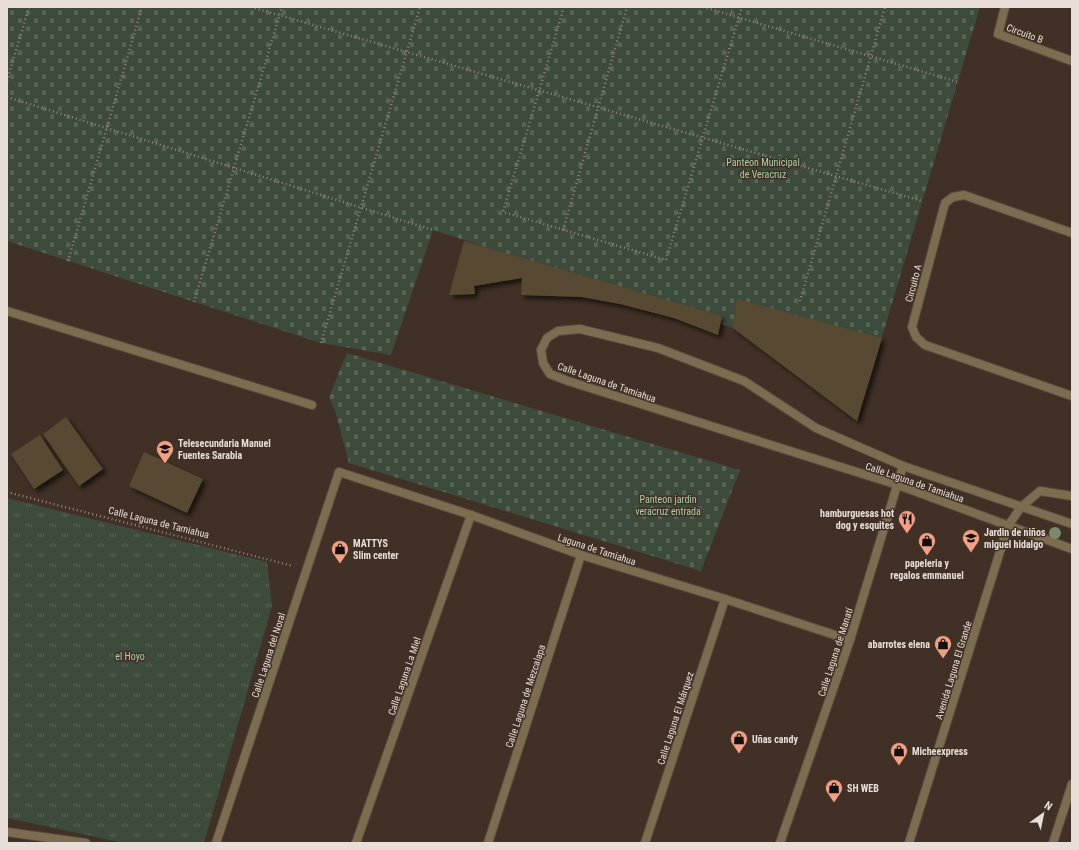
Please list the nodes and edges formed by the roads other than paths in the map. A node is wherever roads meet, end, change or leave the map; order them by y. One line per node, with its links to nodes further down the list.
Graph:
1 (1005, 7): 2 (street, Circuito B)
2 (1072, 61)
3 (1072, 233): 5 (street, Circuito A)
4 (7, 311): 6 (street)
5 (1072, 396)
6 (312, 404)
7 (903, 466): 9 (street, Calle Laguna de Manatí); 9 (street, Calle Laguna de Tamiahua); 11 (street, Calle Laguna de Tamiahua)
8 (339, 472): 12 (street, Laguna de Tamiahua); 22 (street, Calle Laguna del Noral)
9 (898, 486): 14 (street, Calle Laguna de Tamiahua); 18 (street, Calle Laguna de Manatí)
10 (1072, 496): 11 (street, Avenida Laguna El Grande)
11 (1022, 507): 13 (street, Calle Laguna de Tamiahua); 14 (street, Avenida Laguna El Grande)
12 (471, 516): 16 (street, Laguna de Tamiahua); 23 (street, Calle Laguna La Miel)
13 (1072, 524)
14 (1008, 526): 15 (street, Calle Laguna de Tamiahua); 27 (street, Avenida Laguna El Grande)
15 (1072, 549)
16 (581, 555): 17 (street, Laguna de Tamiahua); 24 (street, Calle Laguna de Mezcalapa)
17 (724, 599): 18 (street, Laguna de Tamiahua); 25 (street, Calle Laguna El Márquez)
18 (850, 640): 26 (street, Calle Laguna de Manatí)
19 (1072, 784): 28 (street)
20 (7, 832): 21 (street)
21 (86, 843)
22 (216, 843)
23 (356, 843)
24 (488, 843)
25 (645, 843)
26 (780, 843)
27 (910, 843)
28 (1053, 843)

